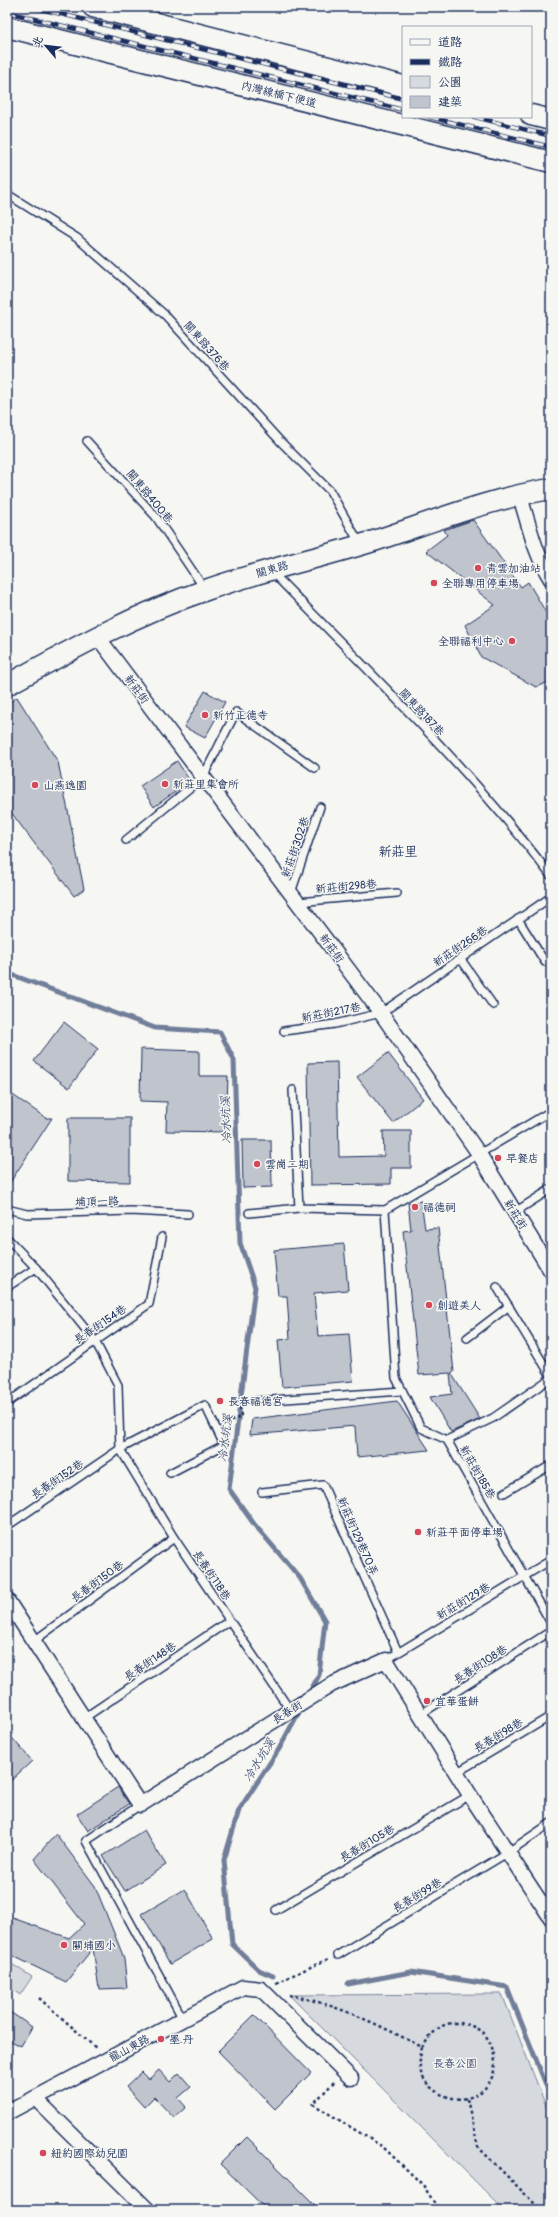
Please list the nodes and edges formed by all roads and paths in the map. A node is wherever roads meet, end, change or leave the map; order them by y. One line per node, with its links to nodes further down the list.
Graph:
1 (92, 7): 3 (street)
2 (7, 27): 6 (street, 內灣線橋下便道)
3 (402, 86)
4 (532, 115): 5 (street)
5 (551, 120)
6 (551, 162)
7 (7, 194): 11 (lane, 關東路376巷)
8 (87, 441): 14 (lane, 關東路400巷)
9 (551, 489): 10 (street, 關東路)
10 (519, 494): 11 (street, 關東路); 13 (street)
11 (361, 544): 12 (street, 關東路)
12 (270, 569): 14 (street, 關東路); 21 (lane, 關東路187巷)
13 (551, 579)
14 (205, 590): 15 (street, 關東路)
15 (97, 636): 16 (street, 關東路); 18 (street, 新莊街)
16 (7, 685)
17 (315, 768): 18 (lane)
18 (203, 777): 20 (lane); 23 (street, 新莊街)
19 (320, 807): 23 (lane, 新莊街302巷)
20 (126, 840)
21 (551, 876)
22 (397, 893): 23 (lane, 新莊街298巷)
23 (294, 897): 29 (street, 新莊街)
24 (551, 897): 25 (lane, 新莊街266巷)
25 (518, 919): 26 (lane, 新莊街266巷); 27 (lane)
26 (460, 958): 28 (lane); 29 (lane, 新莊街266巷)
27 (545, 962)
28 (493, 1004)
29 (381, 1013): 30 (lane, 新莊街217巷); 33 (street, 新莊街)
30 (284, 1031)
31 (293, 1090): 35 (lane)
32 (551, 1111): 33 (lane)
33 (480, 1154): 37 (lane); 38 (street, 新莊街)
34 (551, 1189): 38 (lane)
35 (299, 1208): 37 (lane); 39 (lane)
36 (7, 1209): 40 (lane, 埔頂一路)
37 (386, 1210): 51 (lane, 新莊街185巷)
38 (515, 1212): 44 (street, 新莊街)
39 (249, 1213)
40 (188, 1214)
41 (162, 1236): 49 (lane, 長春街154巷)
42 (7, 1238): 43 (lane)
43 (36, 1268): 45 (lane); 49 (lane)
44 (551, 1271)
45 (7, 1287)
46 (497, 1287): 47 (lane)
47 (509, 1306): 48 (lane); 50 (lane)
48 (467, 1338)
49 (95, 1341): 53 (lane, 長春街154巷); 56 (lane)
50 (551, 1377): 55 (lane)
51 (402, 1391): 52 (lane); 55 (lane, 新莊街185巷)
52 (257, 1401): 54 (path)
53 (7, 1402)
54 (231, 1420)
55 (446, 1440): 64 (lane, 新莊街185巷)
56 (120, 1449): 58 (lane, 長春街152巷); 61 (lane, 長春街152巷); 62 (lane, 長春街118巷)
57 (551, 1465): 60 (lane)
58 (170, 1473)
59 (262, 1492): 70 (lane, 新莊街129巷70弄)
60 (504, 1493)
61 (7, 1526)
62 (174, 1538): 66 (lane, 長春街118巷); 69 (lane, 長春街150巷)
63 (551, 1560): 64 (lane, 新莊街129巷)
64 (525, 1576): 67 (lane); 70 (lane, 新莊街129巷)
65 (7, 1600): 69 (street)
66 (230, 1621): 72 (lane, 長春街118巷); 75 (lane, 長春街148巷)
67 (551, 1623)
68 (551, 1631): 73 (lane, 長春街108巷)
69 (34, 1641): 75 (street)
70 (398, 1652): 71 (lane, 新莊街129巷)
71 (386, 1660): 72 (street, 長春街); 73 (street)
72 (290, 1710): 78 (street, 長春街)
73 (421, 1714): 76 (street)
74 (551, 1716): 76 (lane, 長春街98巷)
75 (84, 1718): 78 (street)
76 (456, 1773): 77 (street)
77 (470, 1795): 80 (street); 81 (lane, 長春街105巷)
78 (140, 1805): 86 (lane)
79 (551, 1823): 80 (lane, 長春街99巷)
80 (507, 1853): 82 (street); 83 (lane, 長春街99巷)
81 (276, 1910)
82 (549, 1910)
83 (338, 1955): 84 (path)
84 (266, 1994): 86 (street, 龍山東路); 87 (path); 89 (street)
85 (39, 1998): 88 (path)
86 (183, 2019): 88 (street, 龍山東路)
87 (422, 2047): 91 (path); 91 (path)
88 (101, 2063): 90 (street, 龍山東路)
89 (347, 2075): 94 (path)
90 (35, 2098): 92 (street, 龍山東路); 93 (street)
91 (467, 2099): 95 (path)
92 (7, 2113)
93 (148, 2210)
94 (440, 2210)
95 (541, 2210)

